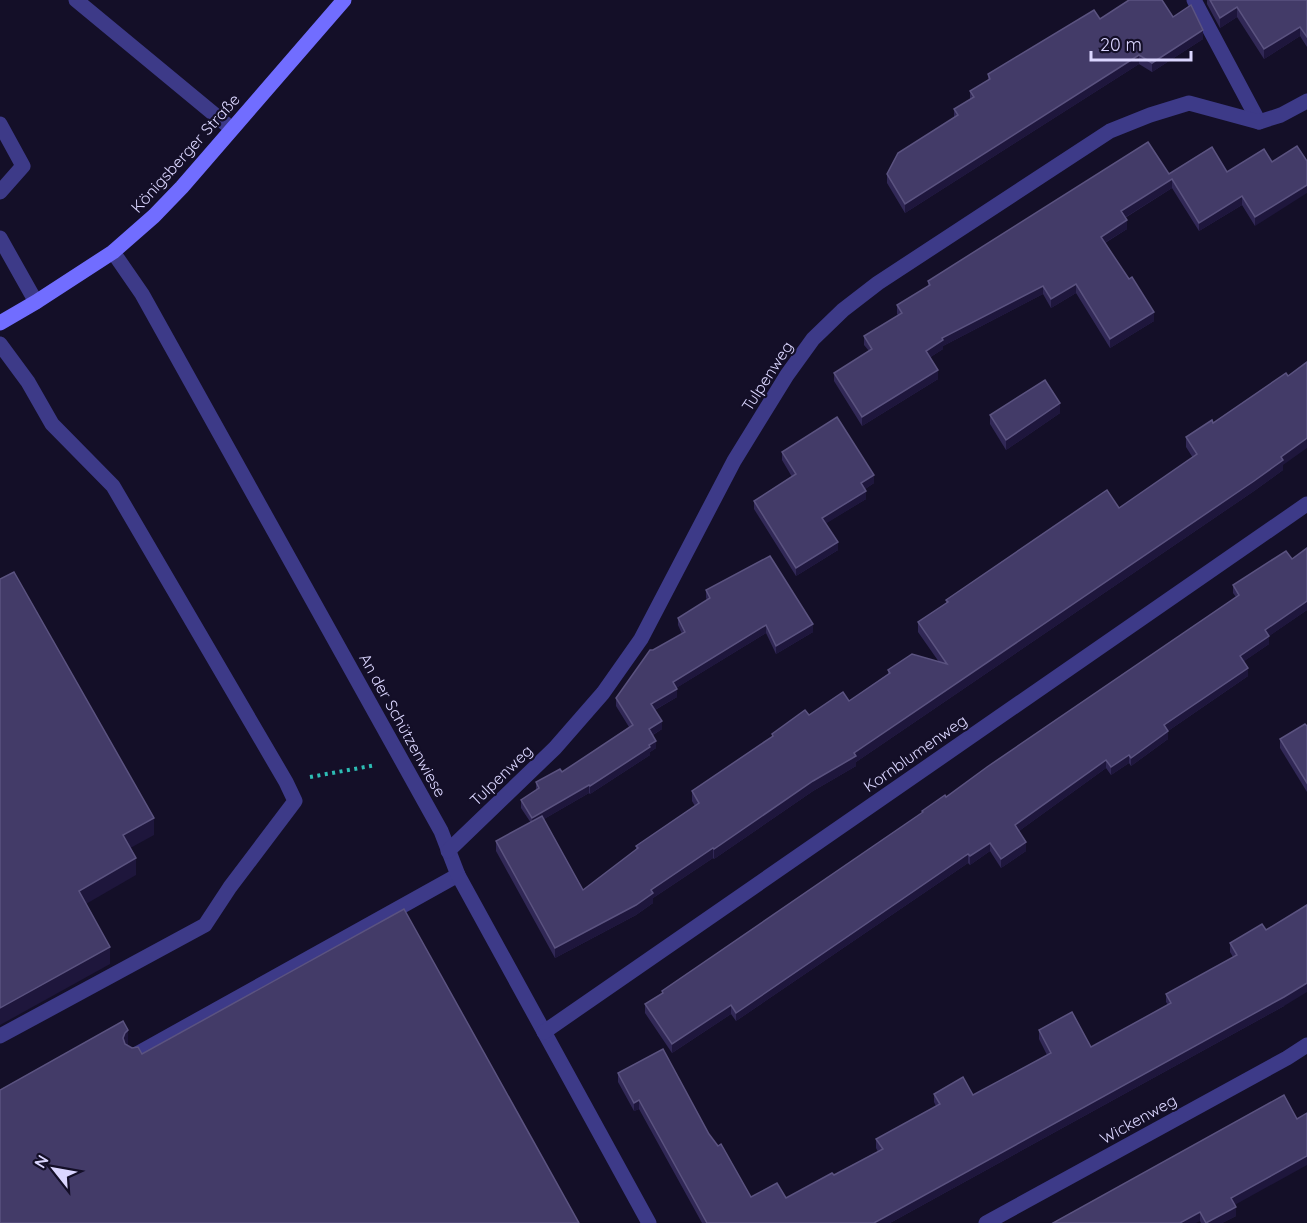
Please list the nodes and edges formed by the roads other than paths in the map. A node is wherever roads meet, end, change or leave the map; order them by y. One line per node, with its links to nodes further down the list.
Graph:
1 (76, 0): 7 (street)
2 (344, 0): 7 (main road, Königsberger Straße)
3 (1194, 0): 5 (street)
4 (1307, 101): 5 (street)
5 (1259, 122): 15 (street, Tulpenweg)
6 (0, 124): 8 (street)
7 (232, 129): 10 (main road, Königsberger Straße)
8 (0, 192)
9 (0, 237): 11 (street)
10 (113, 252): 11 (main road, Königsberger Straße); 15 (street, An der Schützenwiese)
11 (36, 302): 12 (main road, Königsberger Straße)
12 (0, 323)
13 (0, 344): 18 (street)
14 (1307, 504): 17 (street, Kornblumenweg)
15 (448, 851): 16 (street, An der Schützenwiese)
16 (458, 875): 17 (street, An der Schützenwiese); 20 (street)
17 (544, 1032): 21 (street, An der Schützenwiese)
18 (0, 1036)
19 (1307, 1045): 22 (street, Wickenweg)
20 (133, 1056)
21 (649, 1223)
22 (986, 1223)

